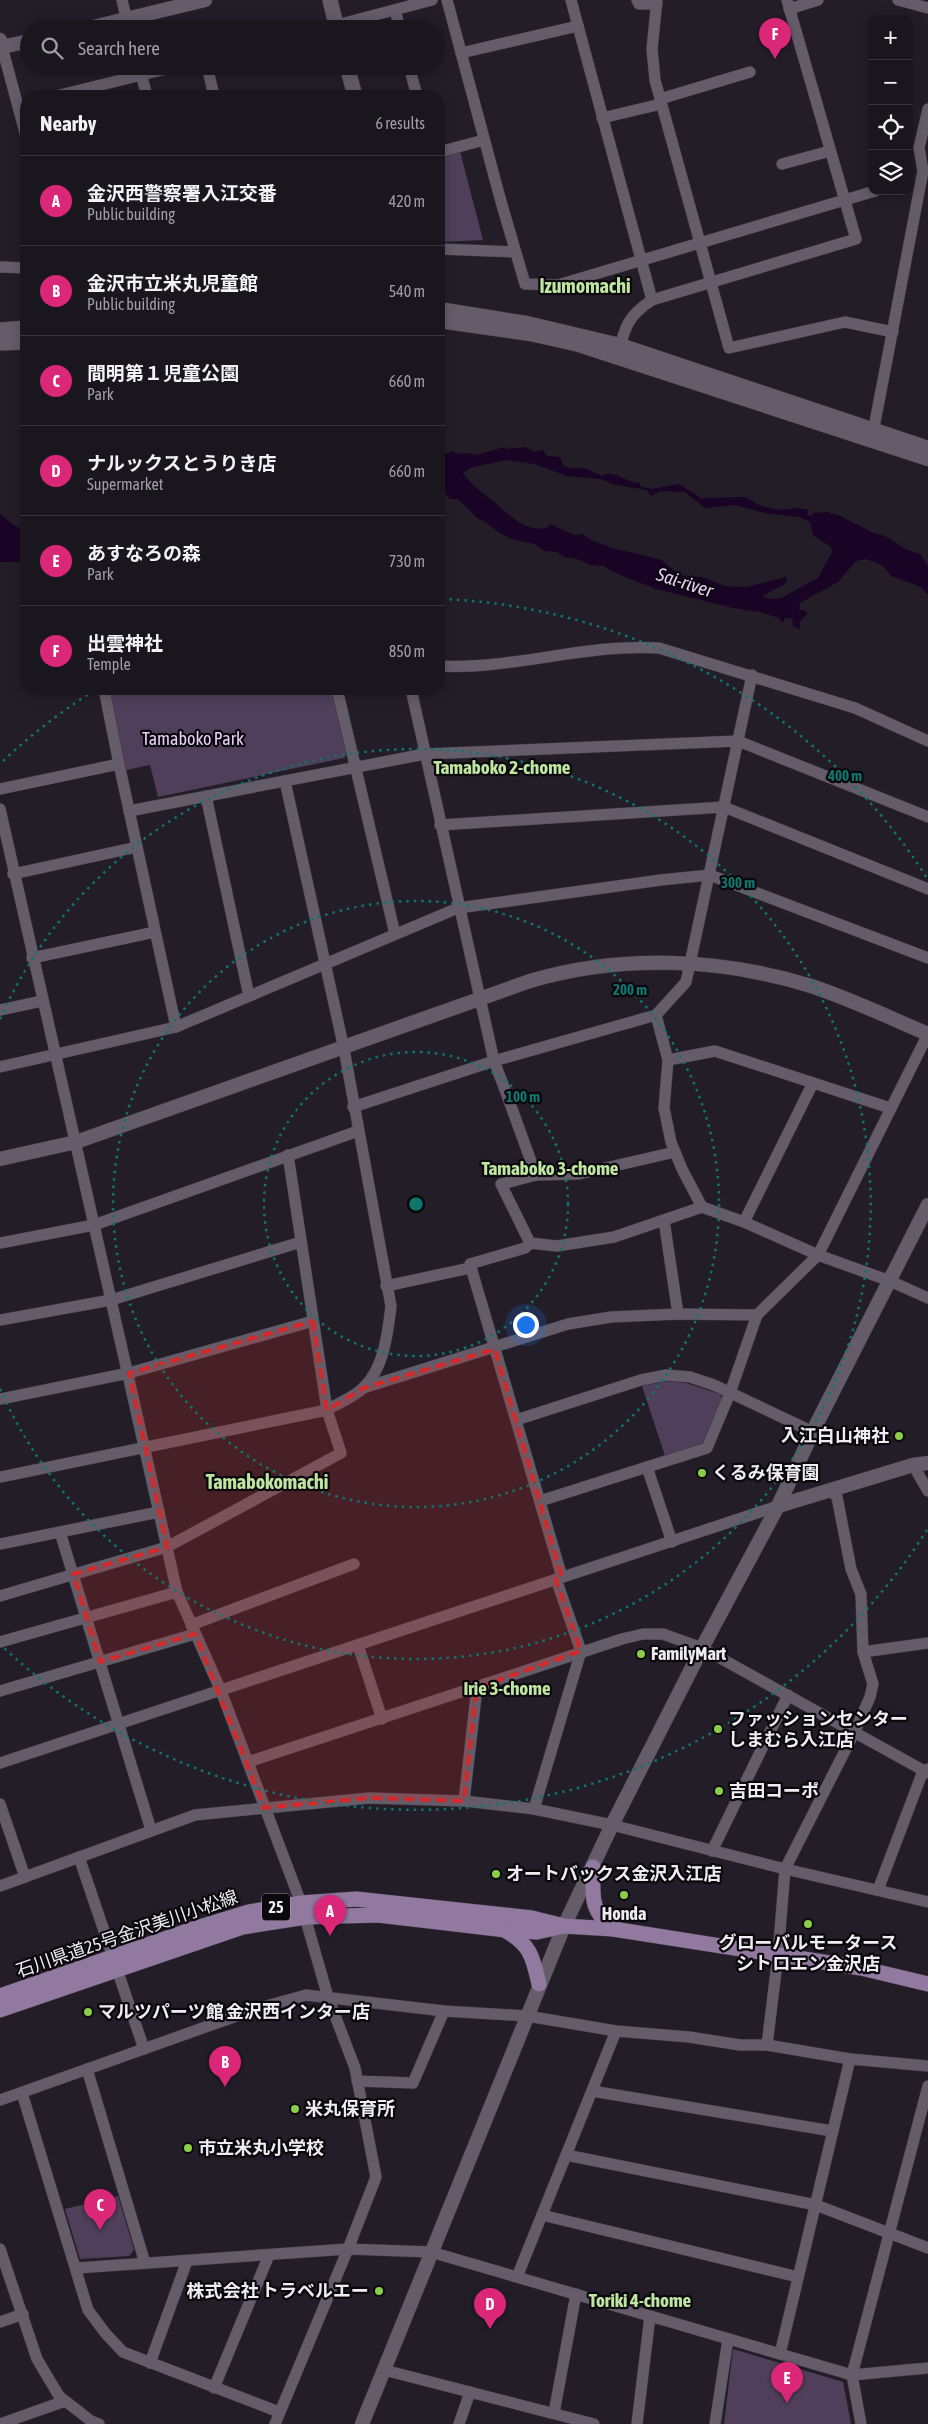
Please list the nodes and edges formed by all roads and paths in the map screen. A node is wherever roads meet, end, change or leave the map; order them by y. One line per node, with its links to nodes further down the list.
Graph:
1 (122, 0): 14 (street)
2 (205, 0): 15 (street)
3 (330, 0): 16 (main road)
4 (432, 0): 13 (street)
5 (447, 0): 22 (street)
6 (571, 0): 19 (street)
7 (637, 0): 10 (street)
8 (818, 0): 11 (street)
9 (898, 0): 12 (street)
10 (657, 2): 35 (street)
11 (788, 4): 40 (street)
12 (928, 8)
13 (395, 10): 17 (street); 18 (street)
14 (127, 20)
15 (141, 20)
16 (331, 20)
17 (360, 20)
18 (398, 20)
19 (578, 26): 22 (street); 37 (street)
20 (20, 42): 21 (street)
21 (1, 45): 34 (street)
22 (461, 53): 38 (street)
23 (750, 72): 35 (street)
24 (130, 75): 29 (street)
25 (142, 75): 30 (street)
26 (209, 75): 31 (street)
27 (349, 75): 32 (main road)
28 (412, 75): 33 (street)
29 (90, 90)
30 (146, 90)
31 (213, 90)
32 (353, 90)
33 (416, 90)
34 (20, 99)
35 (661, 101): 37 (street); 45 (street)
36 (928, 109): 42 (street)
37 (602, 118): 48 (street)
38 (484, 140): 39 (street); 47 (street)
39 (445, 150)
40 (830, 151): 41 (street); 44 (street)
41 (782, 164)
42 (924, 174): 57 (street)
43 (868, 193): 44 (street)
44 (846, 200): 45 (street); 51 (street)
45 (699, 244): 48 (street); 51 (street)
46 (445, 249): 47 (street)
47 (515, 252): 48 (street)
48 (640, 261): 52 (street)
49 (0, 267): 50 (street)
50 (20, 268)
51 (710, 282): 52 (street); 57 (street)
52 (652, 300): 60 (street)
53 (445, 310): 60 (street)
54 (445, 322): 60 (street)
55 (20, 328): 56 (main road)
56 (0, 330)
57 (892, 332): 61 (street)
58 (20, 342): 59 (main road)
59 (0, 343)
60 (619, 351): 61 (street)
61 (873, 435): 62 (street); 63 (street)
62 (928, 448)
63 (928, 459)
64 (445, 666): 65 (street)
65 (752, 675): 69 (street); 70 (street)
66 (105, 695): 72 (street)
67 (339, 695): 73 (street)
68 (411, 695): 71 (street)
69 (738, 741): 71 (street); 77 (street); 80 (street)
70 (928, 741)
71 (424, 754): 73 (street); 81 (street)
72 (119, 764): 75 (street); 79 (street)
73 (356, 767): 74 (street); 88 (street)
74 (284, 781): 76 (street); 91 (street)
75 (0, 789)
76 (206, 796): 79 (street); 93 (street)
77 (724, 807): 81 (street); 84 (street); 85 (street)
78 (0, 809): 83 (street)
79 (129, 810): 82 (street)
80 (928, 817)
81 (440, 825): 86 (street)
82 (137, 848): 83 (street); 87 (street)
83 (13, 874): 89 (street)
84 (710, 875): 86 (street); 90 (street); 92 (street)
85 (928, 889)
86 (458, 908): 88 (street); 94 (street)
87 (156, 932): 89 (street); 98 (street)
88 (395, 934): 91 (street)
89 (32, 958): 95 (street)
90 (928, 958)
91 (324, 963): 93 (street); 100 (street)
92 (691, 964): 94 (street); 97 (street); 99 (street)
93 (249, 996): 98 (street)
94 (479, 998): 100 (street); 103 (street)
95 (42, 1001): 96 (street); 101 (street)
96 (0, 1010)
97 (656, 1015): 102 (street); 103 (street)
98 (176, 1027): 101 (street)
99 (928, 1034): 107 (street)
100 (344, 1049): 106 (street); 109 (street)
101 (55, 1054): 104 (street); 109 (street)
102 (668, 1060): 105 (street); 110 (street)
103 (494, 1061): 106 (street); 113 (street)
104 (0, 1067)
105 (813, 1083): 107 (street); 117 (street)
106 (353, 1107): 108 (street)
107 (890, 1108): 122 (street)
108 (358, 1130): 111 (street); 125 (street)
109 (76, 1142): 112 (street); 118 (street)
110 (675, 1152): 113 (street); 115 (street)
111 (288, 1155): 118 (street); 119 (street)
112 (0, 1159)
113 (536, 1175): 121 (street)
114 (928, 1205): 124 (street)
115 (702, 1207): 116 (street); 117 (street)
116 (664, 1220): 121 (street); 128 (street)
117 (744, 1222): 122 (street)
118 (94, 1225): 120 (street); 127 (street)
119 (301, 1242): 127 (street); 131 (street)
120 (0, 1243)
121 (530, 1244): 123 (street)
122 (818, 1255): 124 (street); 129 (street)
123 (470, 1268): 125 (street); 132 (street)
124 (890, 1281): 126 (street); 139 (street)
125 (386, 1286): 134 (street)
126 (928, 1298)
127 (111, 1300): 130 (street); 133 (street)
128 (678, 1314): 129 (street); 132 (street)
129 (757, 1316): 135 (street)
130 (0, 1320)
131 (313, 1321): 133 (street); 137 (street)
132 (495, 1349): 134 (street); 138 (street)
133 (129, 1373): 136 (street); 140 (street)
134 (363, 1388): 137 (street)
135 (730, 1393): 138 (street); 139 (street); 143 (street)
136 (0, 1399)
137 (327, 1410): 140 (street); 153 (street)
138 (516, 1420): 147 (street)
139 (813, 1432): 148 (street)
140 (145, 1448): 144 (street); 149 (street)
141 (928, 1463): 142 (street)
142 (913, 1466): 145 (street); 146 (street)
143 (647, 1467): 147 (street); 151 (street)
144 (0, 1477)
145 (832, 1491): 148 (street); 166 (street)
146 (928, 1491)
147 (540, 1502): 156 (street)
148 (778, 1506): 151 (street); 164 (street)
149 (159, 1512): 150 (street); 153 (street)
150 (60, 1532): 152 (street); 155 (street)
151 (672, 1542): 156 (street)
152 (0, 1544)
153 (167, 1547): 155 (street); 157 (street)
154 (354, 1564): 160 (street)
155 (73, 1574): 158 (street); 159 (street)
156 (559, 1578): 163 (street); 165 (street)
157 (177, 1592): 159 (street); 160 (street)
158 (0, 1596)
159 (86, 1618): 161 (street); 167 (street)
160 (193, 1629): 167 (street); 170 (street)
161 (0, 1642)
162 (928, 1643): 166 (street)
163 (358, 1645): 170 (street); 172 (street)
164 (702, 1648): 165 (street); 171 (street); 182 (street)
165 (582, 1651): 168 (street); 181 (street)
166 (863, 1652): 174 (street)
167 (100, 1662): 169 (street); 173 (street)
168 (477, 1688): 172 (street); 178 (street)
169 (0, 1691)
170 (221, 1691): 173 (street); 175 (street)
171 (788, 1694): 174 (street); 184 (street)
172 (382, 1719): 175 (street)
173 (119, 1724): 176 (street); 183 (street)
174 (854, 1732): 177 (street); 187 (street)
175 (248, 1762): 180 (street)
176 (0, 1763)
177 (926, 1771): 190 (street)
178 (464, 1801): 180 (street); 181 (street)
179 (0, 1804): 188 (street)
180 (264, 1808): 183 (street); 192 (street)
181 (534, 1809): 182 (street)
182 (612, 1825): 184 (street); 186 (street)
183 (152, 1830): 185 (street)
184 (712, 1851): 187 (street)
185 (79, 1857): 188 (street); 197 (street)
186 (593, 1867): 193 (street); 194 (main road)
187 (785, 1869): 190 (street); 196 (street)
188 (25, 1877): 189 (street)
189 (0, 1886)
190 (878, 1890): 191 (street)
191 (928, 1902)
192 (304, 1910): 193 (main road, 石川県道25号金沢美川小松線 / 25); 195 (main road, 石川県道25号金沢美川小松線 / 25); 197 (main road, 石川県道25号金沢美川小松線 / 25); 201 (street)
193 (564, 1926): 194 (main road, 石川県道25号金沢美川小松線 / 25); 195 (main road, 石川県道25号金沢美川小松線 / 25); 198 (street)
194 (613, 1929): 196 (main road, 石川県道25号金沢美川小松線 / 25)
195 (506, 1930): 198 (main road)
196 (778, 1955): 199 (main road, 石川県道25号金沢美川小松線 / 25); 206 (street)
197 (115, 1964): 200 (main road, 石川県道25号金沢美川小松線 / 25); 202 (main road, 石川県道25号金沢美川小松線 / 25); 207 (street)
198 (539, 1984): 204 (street)
199 (928, 1984)
200 (0, 1996)
201 (328, 1997): 203 (street); 207 (street); 211 (street)
202 (0, 2010)
203 (444, 2011): 204 (street); 211 (street)
204 (527, 2016): 205 (street); 224 (street)
205 (616, 2030): 206 (street); 213 (street)
206 (767, 2045): 208 (street)
207 (144, 2049): 210 (street)
208 (850, 2059): 209 (street); 216 (street)
209 (928, 2066)
210 (87, 2069): 214 (street); 227 (street)
211 (357, 2081): 223 (street)
212 (928, 2086): 220 (street)
213 (592, 2091): 216 (street); 217 (street)
214 (22, 2093): 215 (street); 228 (street)
215 (0, 2100)
216 (832, 2131): 218 (street)
217 (566, 2155): 218 (street); 219 (street)
218 (816, 2205): 220 (street); 230 (street)
219 (542, 2215): 229 (street); 230 (street)
220 (890, 2232): 221 (street); 240 (street)
221 (928, 2248)
222 (0, 2249): 232 (street)
223 (348, 2249): 224 (street); 225 (street); 244 (street)
224 (431, 2252): 229 (street); 239 (street)
225 (269, 2255): 226 (street); 241 (street)
226 (187, 2261): 227 (street); 237 (street)
227 (145, 2264): 228 (street)
228 (77, 2268): 237 (street)
229 (517, 2277): 231 (street)
230 (798, 2277): 236 (street)
231 (576, 2294): 233 (street); 245 (street)
232 (23, 2314): 234 (street); 243 (street)
233 (650, 2316): 235 (street); 252 (street)
234 (0, 2322)
235 (728, 2339): 236 (street); 253 (street)
236 (780, 2354): 240 (street)
237 (150, 2363): 241 (street)
238 (928, 2368): 240 (street)
239 (384, 2370): 242 (street); 249 (street)
240 (852, 2375): 254 (street)
241 (214, 2388): 244 (street)
242 (470, 2392): 245 (street); 250 (street)
243 (66, 2401): 246 (street); 247 (street)
244 (279, 2412): 248 (street)
245 (554, 2413): 251 (street)
246 (0, 2424)
247 (99, 2424)
248 (275, 2424)
249 (362, 2424)
250 (459, 2424)
251 (594, 2424)
252 (637, 2424)
253 (715, 2424)
254 (861, 2424)

